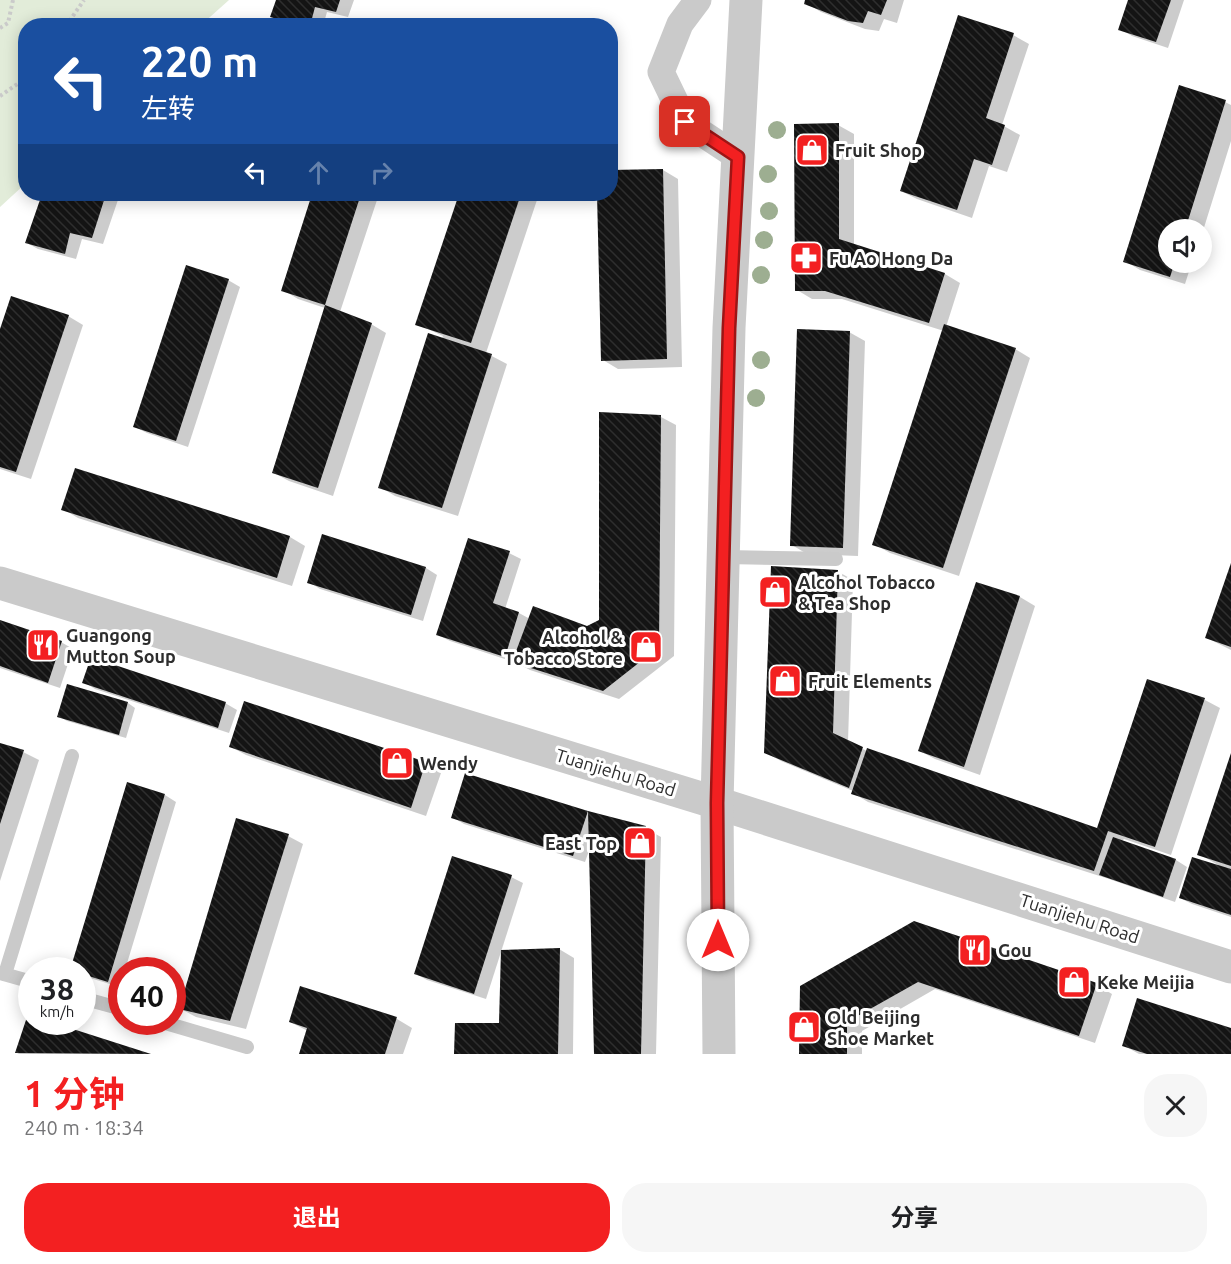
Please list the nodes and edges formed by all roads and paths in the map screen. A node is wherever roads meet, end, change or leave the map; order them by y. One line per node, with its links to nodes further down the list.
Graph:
1 (13, 0): 6 (path)
2 (84, 0): 5 (path)
3 (698, 0): 9 (street)
4 (746, 0): 9 (street)
5 (72, 18)
6 (0, 28)
7 (18, 84): 8 (path)
8 (0, 96)
9 (738, 157): 10 (street)
10 (725, 557): 11 (lane); 14 (street)
11 (836, 560)
12 (0, 583): 14 (street, Tuanjiehu Road)
13 (72, 756): 16 (lane)
14 (717, 803): 15 (street, Tuanjiehu Road); 20 (street)
15 (1231, 966)
16 (2, 973): 17 (lane)
17 (18, 978)
18 (186, 1029): 19 (lane)
19 (247, 1047)
20 (720, 1054)

